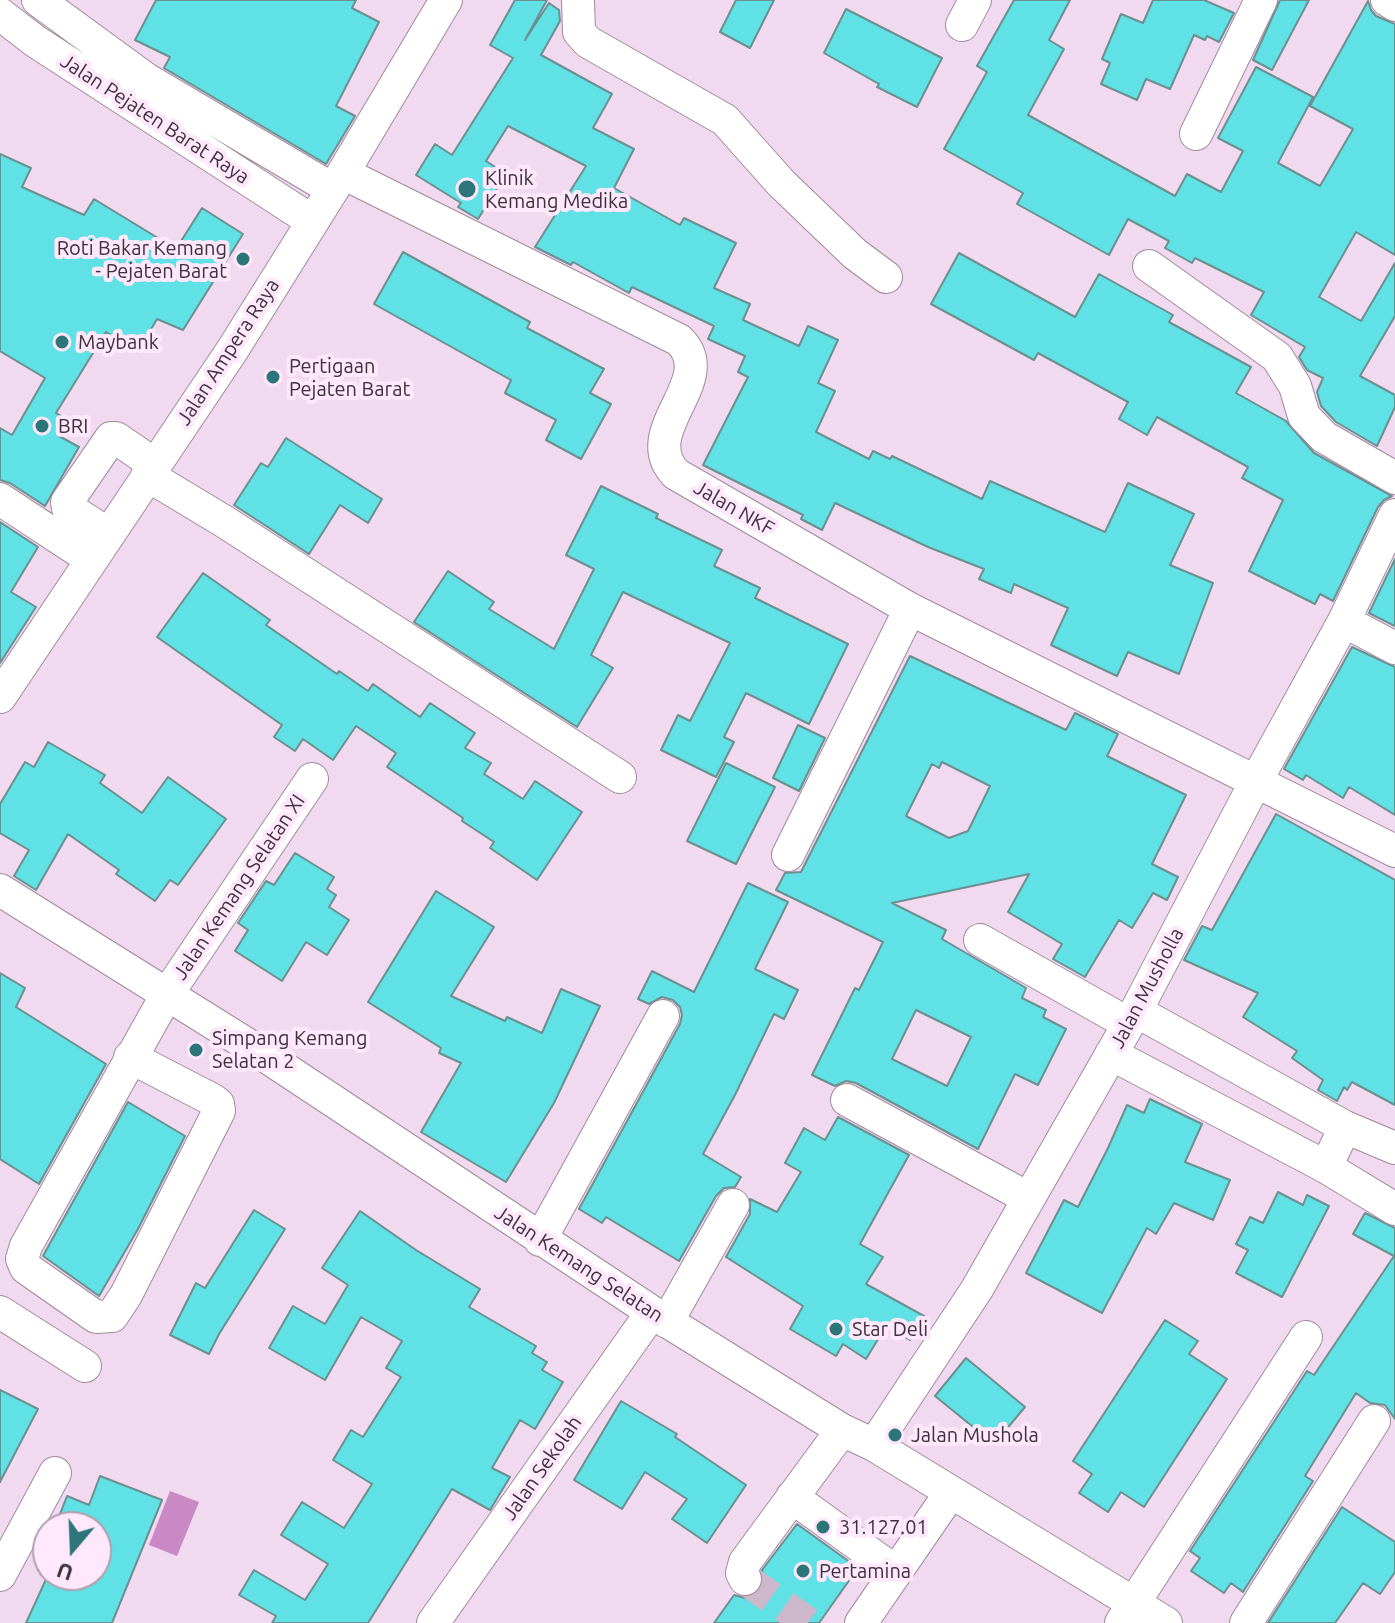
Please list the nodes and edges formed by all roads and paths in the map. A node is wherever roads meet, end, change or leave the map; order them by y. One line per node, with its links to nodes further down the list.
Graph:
1 (38, 0): 9 (street, Jalan Pejaten Barat Raya)
2 (446, 0): 9 (street, Jalan Ampera Raya)
3 (578, 0): 12 (street)
4 (1261, 0): 8 (street)
5 (1387, 0): 6 (street)
6 (1395, 5)
7 (0, 14): 10 (street, Jalan Pejaten Barat Raya)
8 (1196, 134)
9 (338, 181): 10 (street, Jalan Ampera Raya); 18 (street, Jalan NKF)
10 (312, 221): 13 (street, Jalan Ampera Raya)
11 (1149, 266): 14 (street)
12 (886, 277)
13 (151, 470): 17 (street, Jalan Ampera Raya); 17 (street); 22 (street)
14 (1395, 478)
15 (0, 499): 17 (street)
16 (1395, 515): 19 (street, Jalan Musholla)
17 (99, 546): 21 (street, Jalan Ampera Raya)
18 (910, 609): 24 (street, Jalan NKF); 26 (street)
19 (1344, 621): 20 (street); 24 (street, Jalan Musholla)
20 (1395, 648)
21 (0, 697)
22 (620, 777)
23 (312, 779): 29 (street, Jalan Kemang Selatan XI)
24 (1255, 783): 25 (street, Jalan NKF); 31 (street, Jalan Musholla)
25 (1395, 851)
26 (788, 855)
27 (0, 890): 29 (street, Jalan Kemang Selatan)
28 (980, 940): 31 (street)
29 (166, 996): 33 (street, Jalan Kemang Selatan XI); 41 (street, Jalan Kemang Selatan)
30 (663, 1016): 41 (street)
31 (1132, 1017): 32 (street, Jalan Musholla); 35 (street)
32 (1111, 1054): 37 (street); 38 (street, Jalan Musholla)
33 (130, 1057): 33 (street, Jalan Kemang Selatan XI)
34 (847, 1100): 38 (street)
35 (1345, 1127): 36 (street); 37 (street)
36 (1395, 1148)
37 (1326, 1167): 40 (street)
38 (1028, 1198): 48 (street, Jalan Musholla)
39 (733, 1205): 43 (street, Jalan Sekolah)
40 (1395, 1209)
41 (540, 1240): 43 (street, Jalan Kemang Selatan)
42 (0, 1312): 45 (street)
43 (659, 1317): 47 (street, Jalan Kemang Selatan); 56 (street, Jalan Sekolah)
44 (1306, 1337): 55 (street)
45 (85, 1366)
46 (1374, 1421): 59 (street)
47 (842, 1430): 48 (street, Jalan Kemang Selatan); 51 (street)
48 (874, 1445): 50 (street, Jalan Kemang Selatan)
49 (55, 1473): 53 (street)
50 (951, 1492): 52 (street); 55 (street, Jalan Kemang Selatan)
51 (792, 1497): 52 (street); 54 (street)
52 (896, 1572): 57 (street)
53 (0, 1575)
54 (745, 1579)
55 (1128, 1613): 58 (street, Jalan Kemang Selatan)
56 (433, 1623)
57 (861, 1623)
58 (1166, 1623)
59 (1246, 1623)

